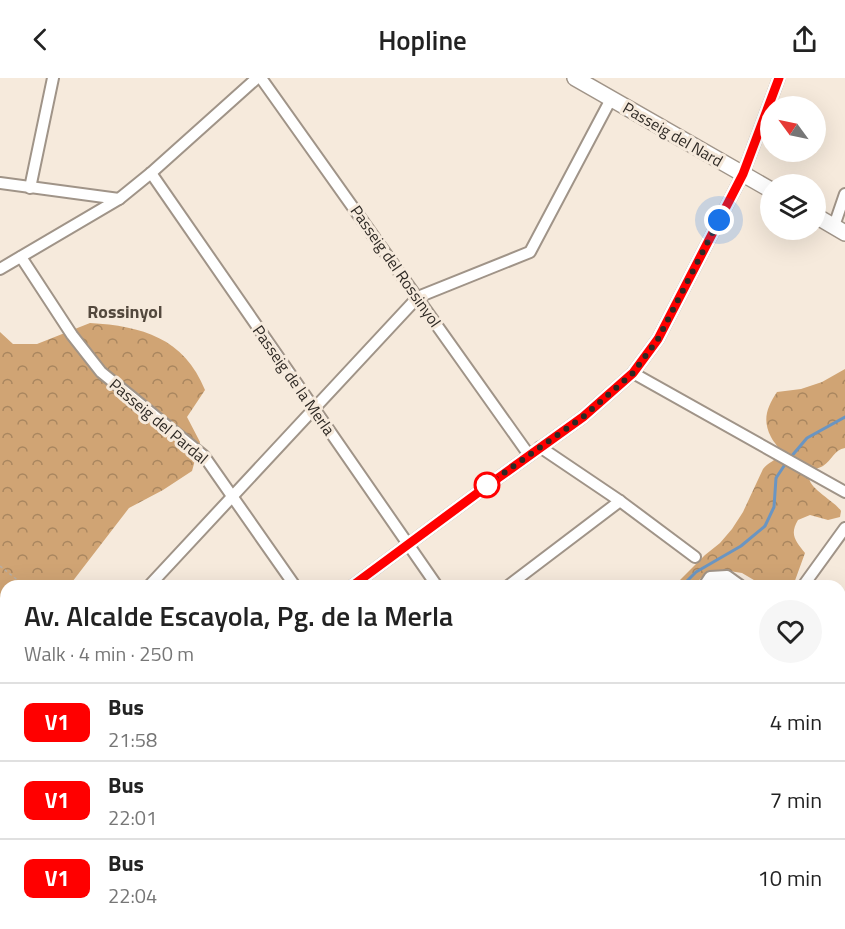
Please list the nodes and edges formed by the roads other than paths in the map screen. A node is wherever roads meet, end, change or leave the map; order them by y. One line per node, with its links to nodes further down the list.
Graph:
1 (53, 78): 10 (street)
2 (259, 78): 6 (street); 17 (street, Passeig del Rossinyol)
3 (575, 78): 5 (street, Passeig del Nard)
4 (779, 78): 7 (street)
5 (611, 99): 7 (street, Passeig del Nard); 17 (street)
6 (152, 173): 12 (street); 19 (street, Passeig de la Merla)
7 (743, 174): 9 (street, Passeig del Nard); 18 (street)
8 (0, 183): 10 (street)
9 (760, 184)
10 (30, 188): 12 (street)
11 (845, 194): 14 (street)
12 (119, 199): 15 (street)
13 (826, 222): 14 (street)
14 (839, 230)
15 (21, 257): 16 (street); 23 (street, Passeig del Pardal)
16 (0, 268)
17 (418, 297): 19 (street); 21 (street, Passeig del Rossinyol)
18 (633, 373): 20 (street); 22 (street)
19 (313, 408): 23 (street); 26 (street, Passeig de la Merla)
20 (540, 447): 21 (street); 24 (street)
21 (530, 455): 26 (street)
22 (845, 492)
23 (233, 496): 28 (street); 29 (street, Passeig del Pardal)
24 (620, 501): 27 (street); 32 (street)
25 (845, 528): 35 (street)
26 (408, 545): 30 (street); 31 (street, Passeig de la Merla)
27 (695, 557)
28 (155, 580)
29 (291, 580)
30 (360, 580)
31 (434, 580)
32 (516, 580)
33 (714, 580): 34 (street)
34 (733, 580)
35 (807, 580)

